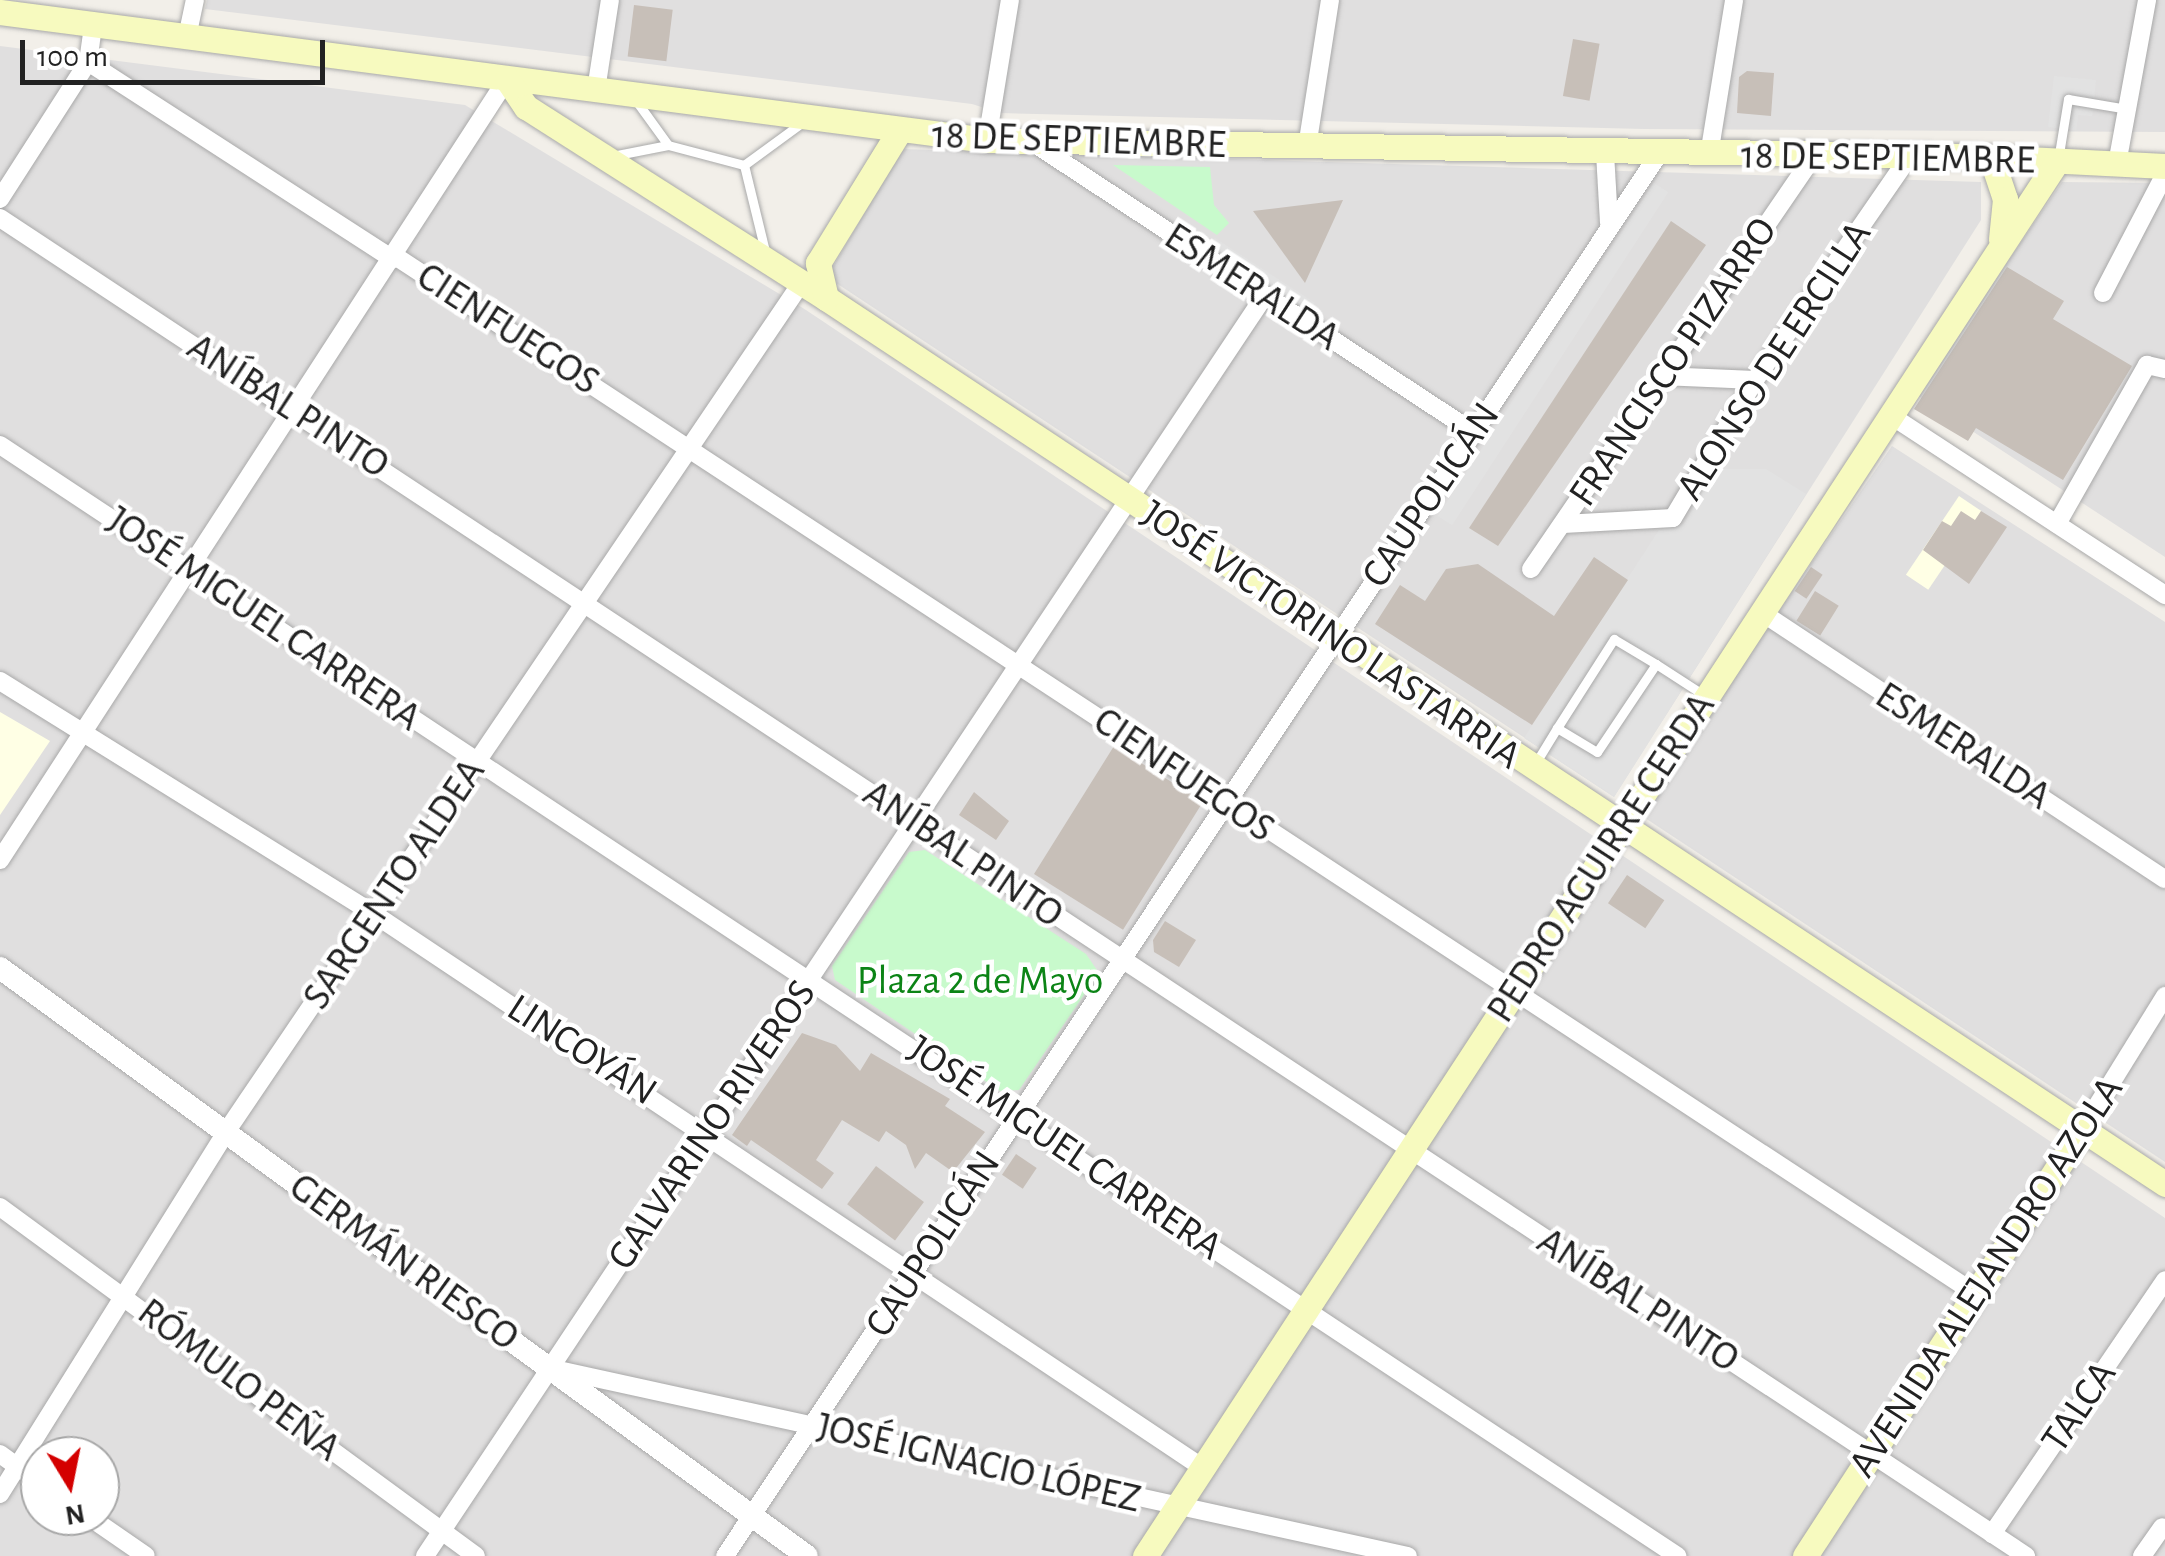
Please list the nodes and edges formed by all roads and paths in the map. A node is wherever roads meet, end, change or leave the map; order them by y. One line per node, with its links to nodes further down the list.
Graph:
1 (195, 0): 9 (street)
2 (610, 0): 12 (street)
3 (1010, 0): 17 (street)
4 (1330, 0): 20 (street)
5 (1734, 0): 24 (street)
6 (2147, 0): 14 (street)
7 (0, 12): 8 (main road, 18 DE SEPTIEMBRE)
8 (92, 24): 9 (main road, 18 DE SEPTIEMBRE); 10 (street)
9 (187, 36): 11 (main road, 18 DE SEPTIEMBRE)
10 (88, 62): 33 (street); 37 (street, CIENFUEGOS)
11 (507, 78): 12 (main road, 18 DE SEPTIEMBRE); 27 (main road, JOSÉ VICTORINO LASTARRIA); 37 (street)
12 (596, 90): 13 (main road, 18 DE SEPTIEMBRE)
13 (633, 95): 15 (main road, 18 DE SEPTIEMBRE); 19 (lane)
14 (2128, 108): 28 (lane); 29 (street)
15 (812, 116): 16 (main road, 18 DE SEPTIEMBRE); 30 (lane)
16 (898, 133): 17 (main road, 18 DE SEPTIEMBRE); 42 (main road)
17 (987, 140): 18 (main road, 18 DE SEPTIEMBRE)
18 (1032, 142): 20 (main road, 18 DE SEPTIEMBRE); 41 (street, ESMERALDA)
19 (668, 145): 27 (lane); 30 (lane)
20 (1307, 147): 21 (main road, 18 DE SEPTIEMBRE)
21 (1605, 153): 22 (main road, 18 DE SEPTIEMBRE); 35 (street, CAUPOLICÁN)
22 (1660, 154): 24 (main road, 18 DE SEPTIEMBRE); 35 (street, CAUPOLICÁN)
23 (1815, 154): 24 (main road, 18 DE SEPTIEMBRE); 25 (main road, 18 DE SEPTIEMBRE); 44 (street, FRANCISCO PIZARRO)
24 (1709, 155)
25 (1910, 155): 26 (main road, 18 DE SEPTIEMBRE); 45 (street, ALONSO DE ERCILLA)
26 (1991, 157): 28 (main road, 18 DE SEPTIEMBRE); 36 (main road)
27 (605, 158): 38 (main road, JOSÉ VICTORINO LASTARRIA)
28 (2058, 160): 29 (main road, 18 DE SEPTIEMBRE); 36 (main road, PEDRO AGUIRRE CERDA)
29 (2117, 164): 31 (main road, 18 DE SEPTIEMBRE)
30 (744, 165): 38 (lane)
31 (2165, 166)
32 (2165, 174): 40 (street)
33 (0, 200)
34 (0, 218): 46 (street, ANÍBAL PINTO)
35 (1606, 233): 48 (street, CAUPOLICÁN)
36 (2000, 245): 47 (main road, PEDRO AGUIRRE CERDA)
37 (394, 257): 46 (street); 50 (street, CIENFUEGOS)
38 (768, 260): 39 (main road, JOSÉ VICTORINO LASTARRIA)
39 (802, 282): 42 (main road, JOSÉ VICTORINO LASTARRIA); 50 (street, SARGENTO ALDEA)
40 (2103, 293)
41 (1266, 296): 48 (street, ESMERALDA); 51 (street, GALVARINO RIVEROS)
42 (826, 298): 51 (main road, JOSÉ VICTORINO LASTARRIA)
43 (2165, 369): 53 (street)
44 (1661, 376): 45 (street); 52 (street, FRANCISCO PIZARRO)
45 (1755, 380): 52 (street, ALONSO DE ERCILLA)
46 (294, 409): 55 (street); 57 (street, ANÍBAL PINTO)
47 (1890, 414): 53 (street); 58 (main road, PEDRO AGUIRRE CERDA)
48 (1473, 432): 59 (street, CAUPOLICÁN)
49 (0, 445): 55 (street, JOSÉ MIGUEL CARRERA)
50 (691, 446): 57 (street, SARGENTO ALDEA); 61 (street, CIENFUEGOS)
51 (1129, 500): 59 (main road, JOSÉ VICTORINO LASTARRIA); 61 (street, GALVARINO RIVEROS)
52 (1562, 524): 54 (street, FRANCISCO PIZARRO)
53 (2057, 524): 56 (street)
54 (1531, 569)
55 (190, 570): 65 (street); 66 (street, JOSÉ MIGUEL CARRERA)
56 (2165, 595)
57 (585, 602): 66 (street, SARGENTO ALDEA); 69 (street, ANÍBAL PINTO)
58 (1761, 612): 63 (main road, PEDRO AGUIRRE CERDA); 72 (street, ESMERALDA)
59 (1334, 638): 67 (main road, JOSÉ VICTORINO LASTARRIA); 68 (street, CAUPOLICÁN)
60 (1656, 664): 63 (lane); 64 (lane); 64 (lane)
61 (1019, 666): 68 (street, CIENFUEGOS); 69 (street, GALVARINO RIVEROS)
62 (0, 681): 65 (street, LINCOYÁN)
63 (1706, 696): 70 (main road, PEDRO AGUIRRE CERDA)
64 (1557, 728): 67 (lane)
65 (83, 732): 71 (street); 73 (street, LINCOYÁN)
66 (478, 761): 73 (street, SARGENTO ALDEA); 76 (street, JOSÉ MIGUEL CARRERA)
67 (1532, 769): 70 (main road, JOSÉ VICTORINO LASTARRIA)
68 (1225, 804): 74 (street, CAUPOLICÁN); 77 (street, CIENFUEGOS)
69 (914, 822): 74 (street, ANÍBAL PINTO); 76 (street, GALVARINO RIVEROS)
70 (1622, 828): 77 (main road, PEDRO AGUIRRE CERDA); 80 (main road, JOSÉ VICTORINO LASTARRIA)
71 (0, 860)
72 (2165, 879)
73 (374, 914): 81 (street, SARGENTO ALDEA); 82 (street, LINCOYÁN)
74 (1122, 959): 79 (street, CAUPOLICÁN); 83 (street, ANÍBAL PINTO)
75 (0, 968): 81 (street, GERMÁN RIESCO)
76 (810, 979): 79 (street, JOSÉ MIGUEL CARRERA); 82 (street, GALVARINO RIVEROS)
77 (1515, 993): 83 (main road, PEDRO AGUIRRE CERDA); 88 (street, CIENFUEGOS)
78 (2165, 996): 80 (street, AVENIDA ALEJANDRO AZOLA)
79 (1018, 1115): 86 (street, CAUPOLICÁN); 90 (street, JOSÉ MIGUEL CARRERA)
80 (2082, 1130): 84 (main road, JOSÉ VICTORINO LASTARRIA); 88 (main road, AVENIDA ALEJANDRO AZOLA)
81 (226, 1132): 89 (street, SARGENTO ALDEA); 91 (street, GERMÁN RIESCO)
82 (708, 1132): 86 (street, LINCOYÁN); 91 (street, GALVARINO RIVEROS)
83 (1412, 1150): 90 (main road, PEDRO AGUIRRE CERDA); 94 (street, ANÍBAL PINTO)
84 (2165, 1184)
85 (0, 1208): 89 (street, RÓMULO PEÑA)
86 (915, 1271): 92 (street, CAUPOLICÁN); 96 (street, LINCOYÁN)
87 (2165, 1280): 102 (street, TALCA)
88 (1974, 1293): 94 (main road, AVENIDA ALEJANDRO AZOLA)
89 (124, 1295): 95 (street, SARGENTO ALDEA); 101 (street, RÓMULO PEÑA)
90 (1306, 1311): 96 (main road, PEDRO AGUIRRE CERDA); 111 (street, JOSÉ MIGUEL CARRERA)
91 (550, 1368): 92 (street, JOSÉ IGNACIO LÓPEZ); 99 (street, GERMÁN RIESCO); 101 (street, GALVARINO RIVEROS)
92 (816, 1424): 98 (street, JOSÉ IGNACIO LÓPEZ); 99 (street, CAUPOLICÁN)
93 (0, 1454): 95 (street)
94 (1872, 1454): 102 (street, ANÍBAL PINTO); 112 (main road, AVENIDA ALEJANDRO AZOLA)
95 (18, 1466): 97 (street, SARGENTO ALDEA)
96 (1203, 1468): 98 (main road, PEDRO AGUIRRE CERDA)
97 (0, 1494)
98 (1176, 1509): 109 (main road, PEDRO AGUIRRE CERDA); 110 (street, JOSÉ IGNACIO LÓPEZ)
99 (752, 1516): 107 (street, CAUPOLICÁN); 108 (street, GERMÁN RIESCO)
100 (2162, 1527): 114 (street)
101 (442, 1531): 105 (street, GALVARINO RIVEROS); 106 (street, RÓMULO PEÑA)
102 (1992, 1534): 113 (street, ANÍBAL PINTO)
103 (117, 1536): 104 (street)
104 (146, 1556)
105 (425, 1556)
106 (476, 1556)
107 (725, 1556)
108 (808, 1556)
109 (1145, 1556)
110 (1408, 1556)
111 (1677, 1556)
112 (1805, 1556)
113 (2026, 1556)
114 (2142, 1556)

